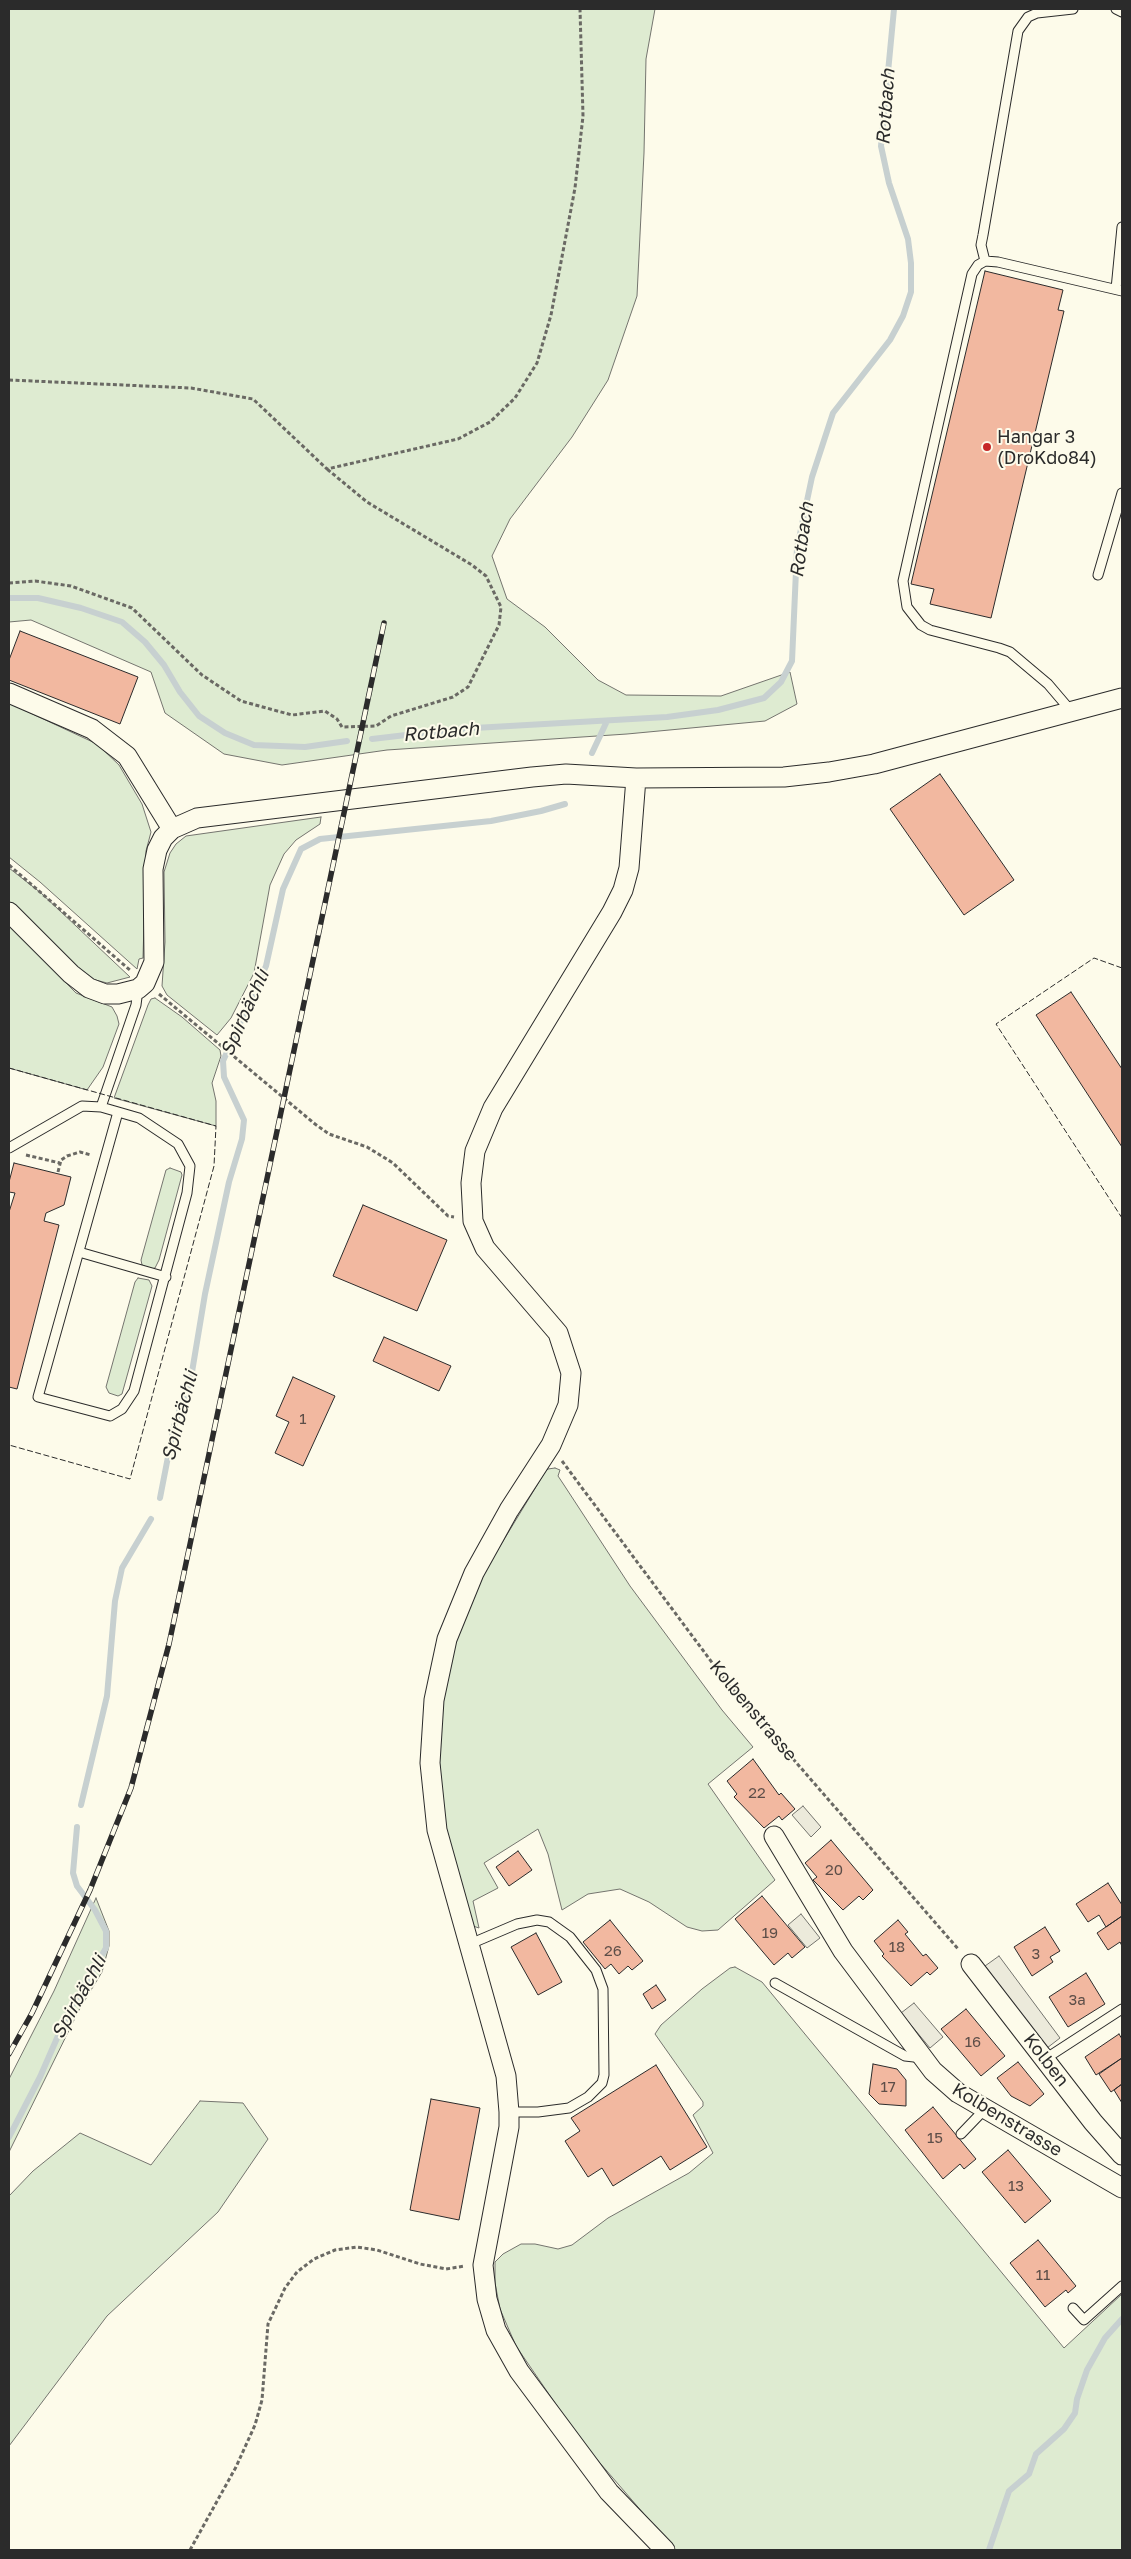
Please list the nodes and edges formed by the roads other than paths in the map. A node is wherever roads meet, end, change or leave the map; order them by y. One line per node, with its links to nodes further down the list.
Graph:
1 (1074, 9): 5 (lane)
2 (1116, 9): 3 (lane)
3 (1122, 12)
4 (1122, 227): 6 (lane)
5 (984, 261): 6 (lane); 11 (lane)
6 (1119, 290)
7 (1122, 493): 8 (lane)
8 (1098, 575)
9 (9, 693): 13 (street)
10 (1122, 698): 11 (street)
11 (1071, 712): 12 (street)
12 (636, 778): 13 (street); 22 (street)
13 (172, 829): 15 (street)
14 (9, 912): 15 (street)
15 (142, 986): 16 (lane)
16 (101, 1107): 17 (lane); 18 (lane)
17 (118, 1112): 19 (lane); 20 (lane)
18 (9, 1148)
19 (78, 1252): 20 (lane); 20 (lane)
20 (166, 1277)
21 (774, 1836): 26 (street, Kolbenstrasse)
22 (470, 1944): 29 (street); 29 (lane)
23 (971, 1964): 27 (street, Kolben)
24 (776, 1983): 26 (lane)
25 (1122, 2009): 27 (lane)
26 (920, 2054): 28 (street, Kolbenstrasse)
27 (1045, 2059): 31 (street, Kolben)
28 (985, 2109): 30 (lane); 32 (street, Kolbenstrasse)
29 (510, 2112): 35 (street)
30 (961, 2134)
31 (1122, 2155)
32 (1122, 2188)
33 (1122, 2286): 34 (lane)
34 (1073, 2308)
35 (665, 2550)

